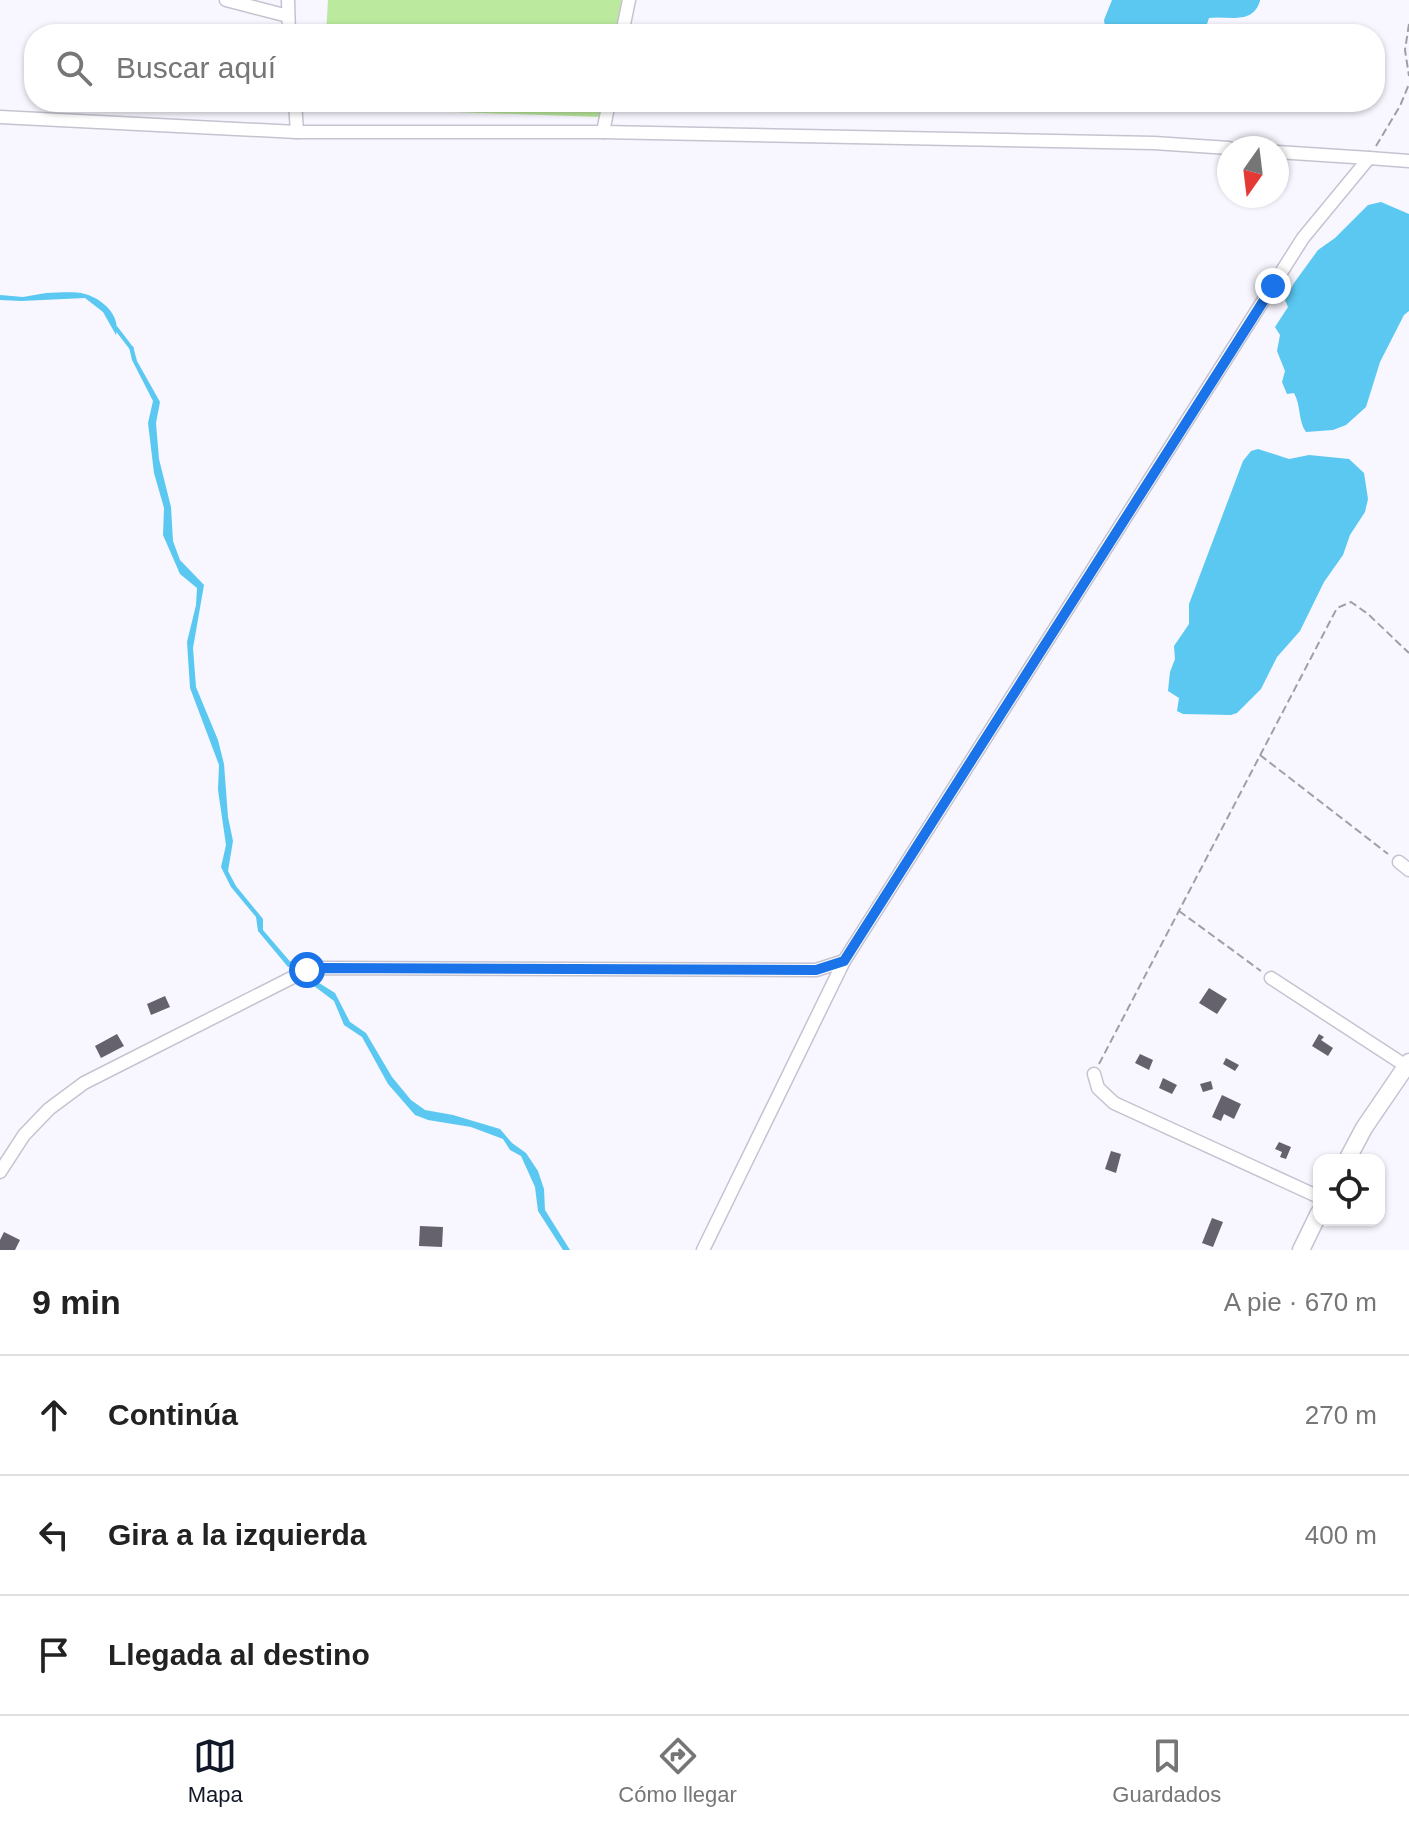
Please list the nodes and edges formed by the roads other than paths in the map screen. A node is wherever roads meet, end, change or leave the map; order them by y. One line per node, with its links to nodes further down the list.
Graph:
1 (226, 0): 4 (street)
2 (288, 0): 4 (street)
3 (629, 0): 6 (street)
4 (288, 16): 5 (street)
5 (288, 24)
6 (624, 24)
7 (296, 112): 10 (street)
8 (607, 112): 11 (street)
9 (0, 117): 10 (street)
10 (297, 132): 11 (street)
11 (603, 132): 12 (street)
12 (1217, 147)
13 (1289, 153): 14 (street)
14 (1369, 158): 15 (street); 16 (street)
15 (1409, 161)
16 (844, 961): 21 (street); 24 (street)
17 (1271, 978): 18 (street)
18 (1408, 1064): 20 (main road)
19 (1094, 1074): 22 (street)
20 (1350, 1154)
21 (0, 1172)
22 (1313, 1194)
23 (1313, 1225): 25 (main road)
24 (703, 1250)
25 (1301, 1250)

